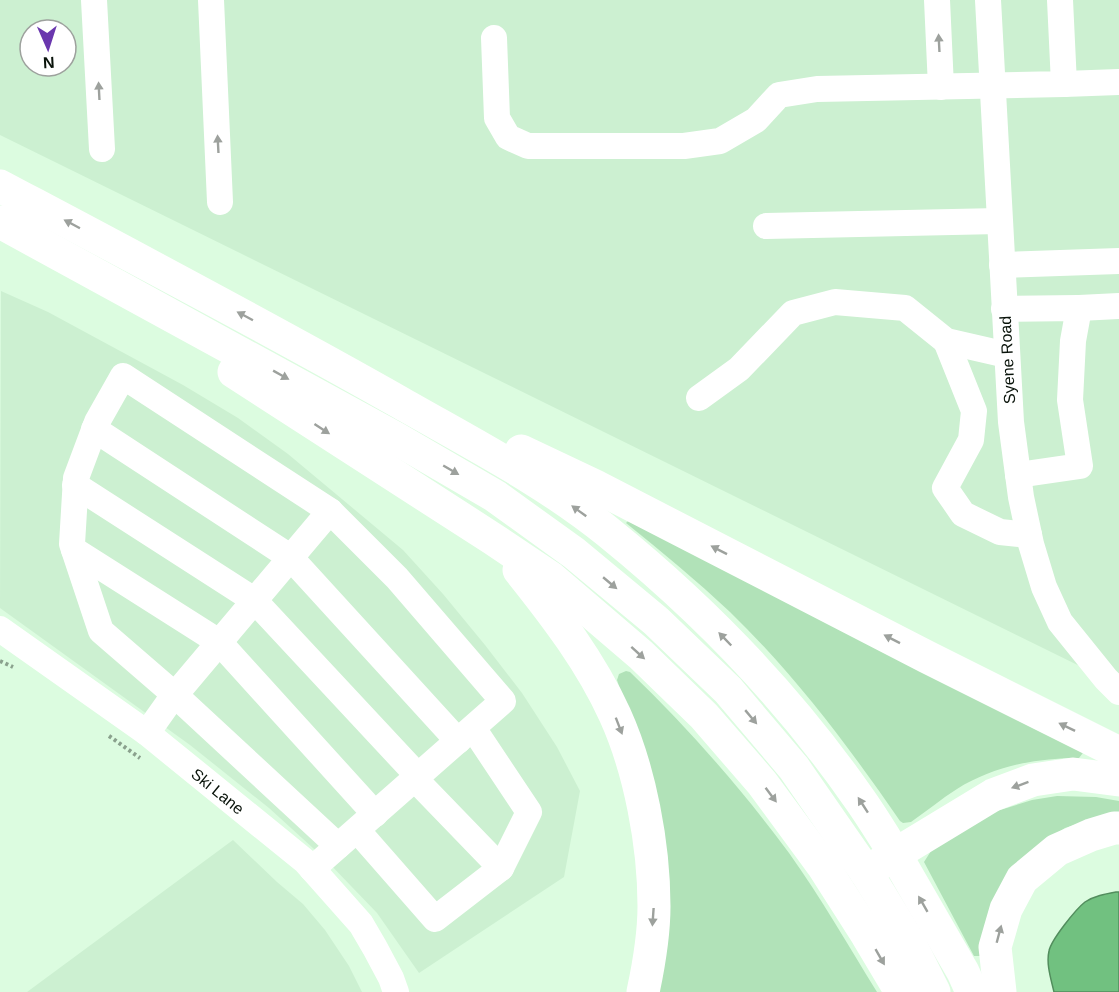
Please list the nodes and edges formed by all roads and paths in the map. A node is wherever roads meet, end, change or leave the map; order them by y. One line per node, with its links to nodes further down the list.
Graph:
1 (94, 0): 11 (street, one-way to 1)
2 (211, 0): 13 (street, one-way to 2)
3 (937, 0): 10 (street, one-way to 3)
4 (988, 0): 9 (street, Syene Road)
5 (1060, 0): 8 (street)
6 (494, 38): 10 (street)
7 (1119, 82): 8 (street)
8 (1064, 84): 9 (street)
9 (992, 86): 10 (street); 14 (street, Syene Road)
10 (941, 87)
11 (102, 149)
12 (0, 186): 23 (main road, one-way to 12)
13 (220, 202)
14 (999, 221): 15 (street); 18 (street, Syene Road)
15 (765, 226)
16 (13, 229): 31 (main road, one-way to 31); 54 (main road, one-way to 54)
17 (1119, 261): 18 (street)
18 (1002, 265): 21 (street, Syene Road)
19 (1119, 306): 20 (street)
20 (1079, 308): 21 (street); 27 (street)
21 (1004, 309): 24 (street, Syene Road)
22 (946, 341): 24 (street); 25 (street); 30 (street)
23 (296, 343): 44 (main road, one-way to 23); 51 (main road, one-way to 23)
24 (1007, 355): 27 (street, Syene Road)
25 (699, 398)
26 (94, 429): 28 (street); 29 (street); 33 (street)
27 (1018, 475): 30 (street, Syene Road)
28 (75, 485): 32 (street); 34 (street)
29 (330, 511): 33 (street); 43 (street)
30 (1029, 536): 39 (street, Syene Road)
31 (493, 539): 56 (main road, one-way to 56); 57 (main road, one-way to 57)
32 (75, 550): 36 (street); 40 (street)
33 (291, 557): 34 (street); 43 (street)
34 (254, 600): 36 (street); 46 (street)
35 (0, 629): 42 (street, Ski Lane)
36 (219, 642): 40 (street); 48 (street)
37 (0, 661): 38 (path)
38 (17, 669)
39 (1119, 692)
40 (176, 695): 42 (street); 50 (street)
41 (100, 730): 45 (path)
42 (147, 733): 53 (street, Ski Lane)
43 (465, 734): 46 (street); 52 (street)
44 (1119, 753)
45 (145, 762)
46 (417, 777): 48 (street); 52 (street)
47 (1119, 780): 51 (main road, one-way to 51)
48 (366, 822): 50 (street); 52 (street)
49 (1119, 828): 60 (main road, one-way to 49)
50 (338, 846): 53 (street)
51 (895, 854): 54 (main road); 59 (main road, one-way to 51)
52 (501, 868)
53 (312, 869): 55 (street, Ski Lane)
54 (866, 872): 58 (main road)
55 (396, 992)
56 (643, 992)
57 (901, 992)
58 (934, 992)
59 (972, 992)
60 (1000, 992)

